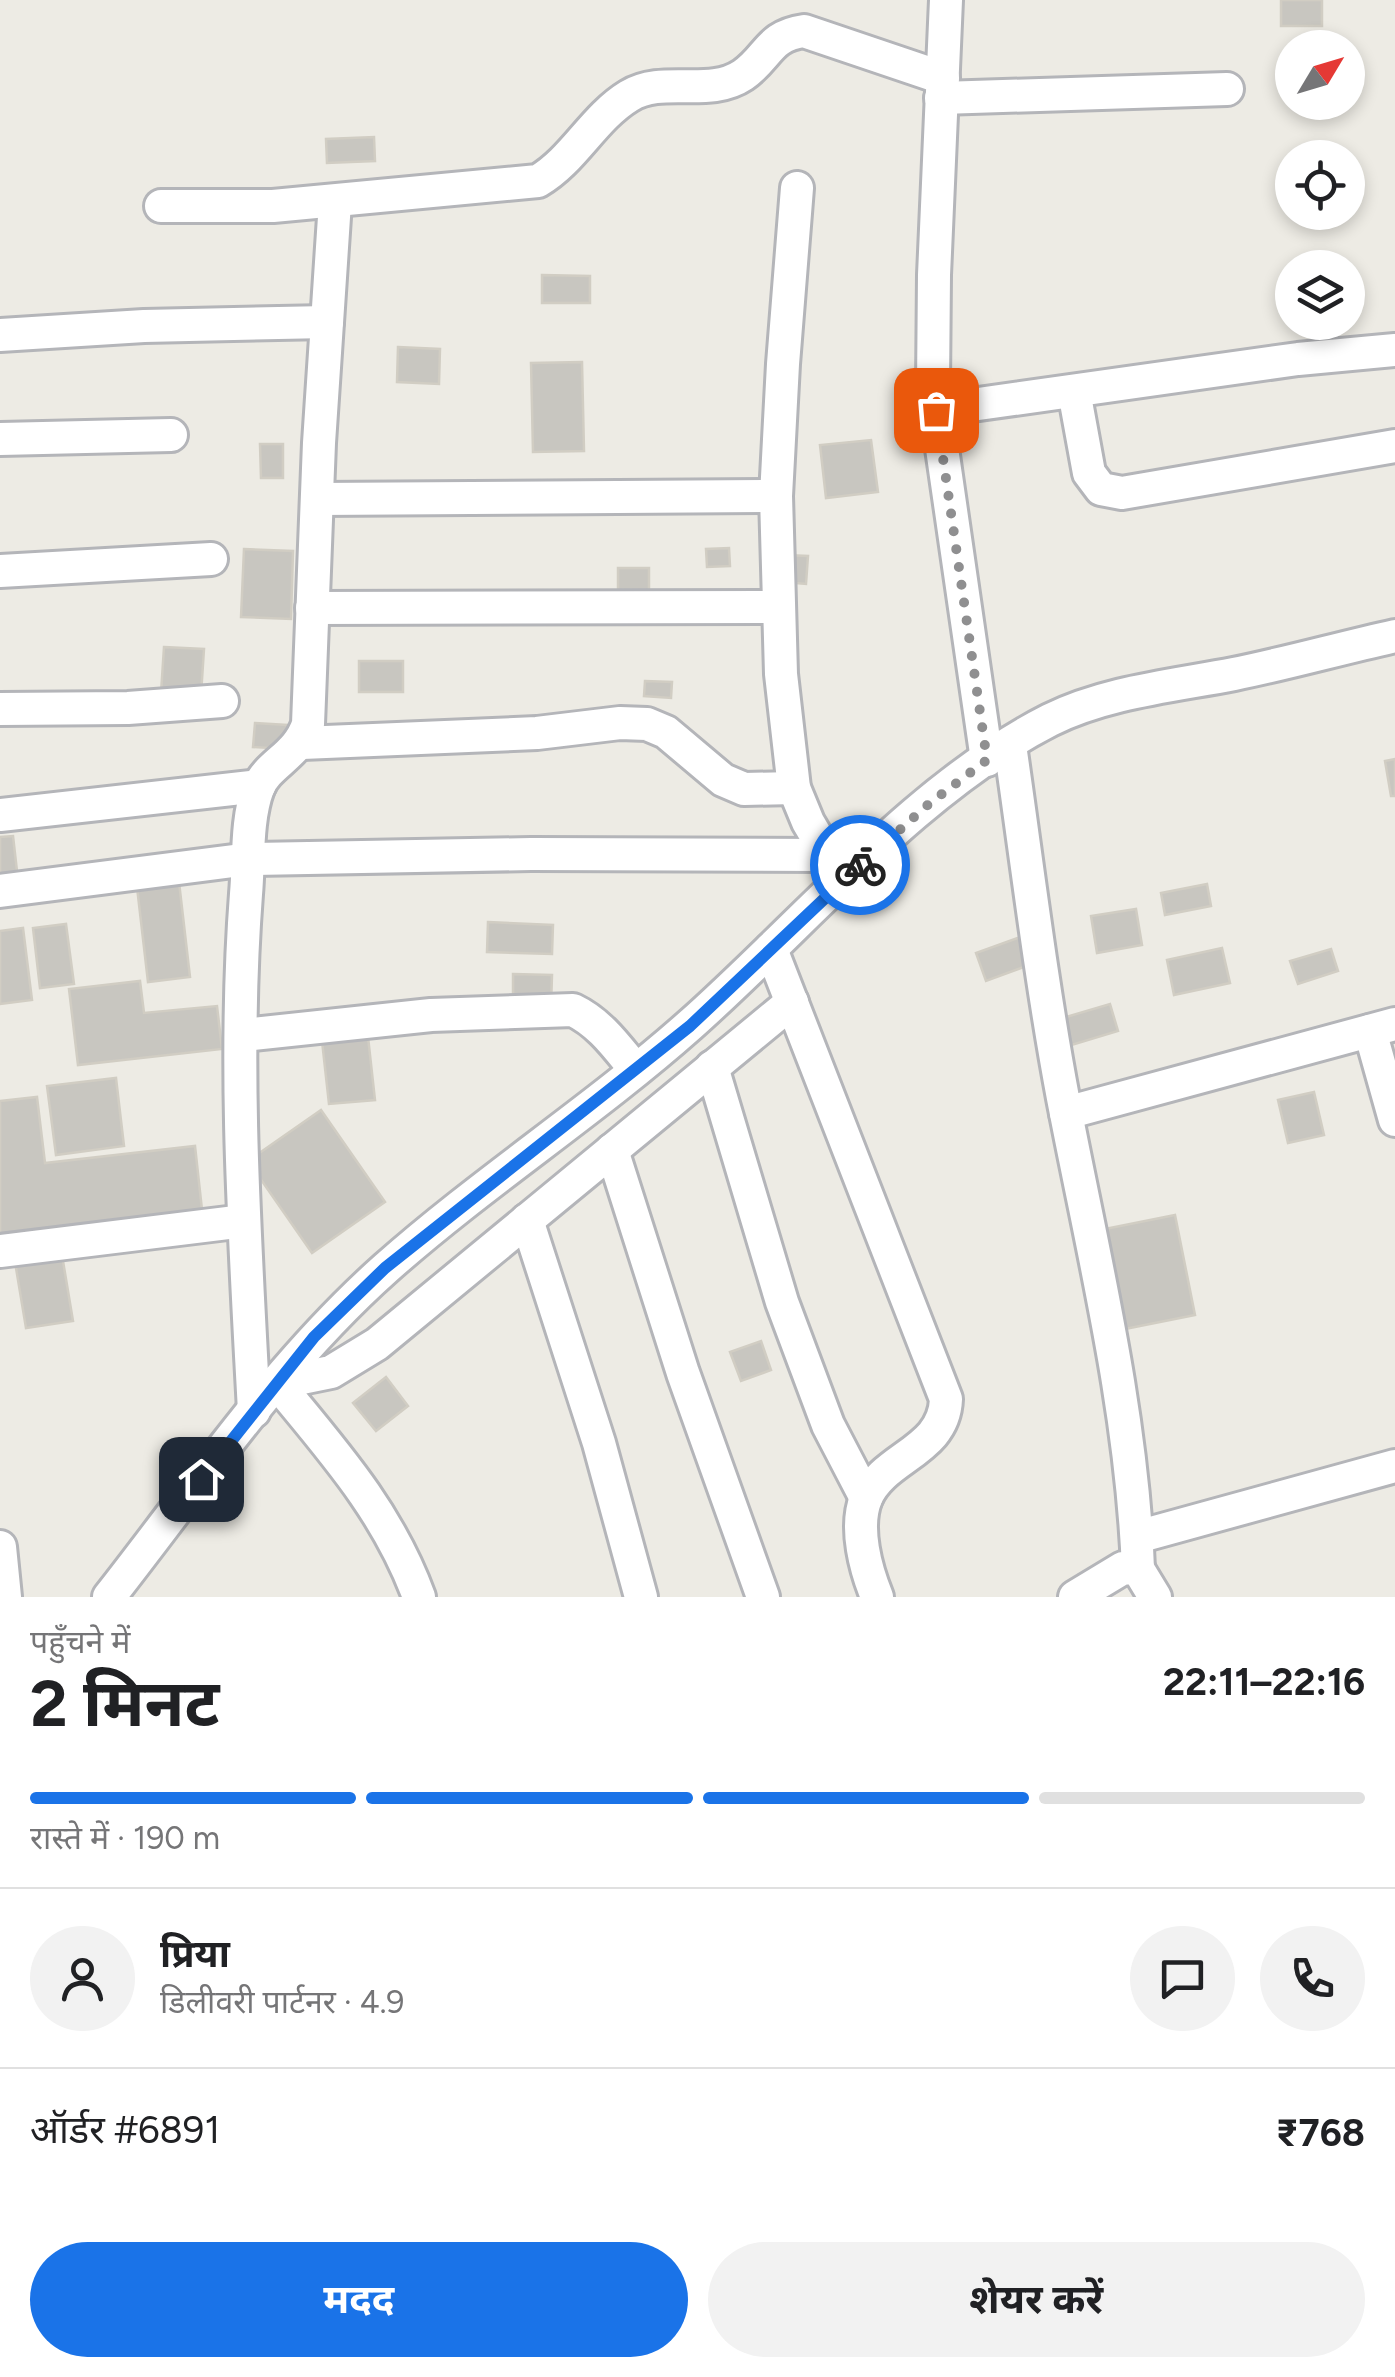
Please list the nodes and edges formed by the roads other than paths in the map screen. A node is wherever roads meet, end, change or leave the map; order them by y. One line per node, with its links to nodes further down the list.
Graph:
1 (946, 0): 2 (street)
2 (942, 88): 3 (street); 5 (street); 11 (street)
3 (1226, 89)
4 (797, 188): 15 (street)
5 (335, 202): 6 (street); 7 (street)
6 (161, 206)
7 (327, 322): 8 (street); 16 (street)
8 (0, 334)
9 (1395, 350): 10 (street)
10 (1074, 391): 11 (street); 14 (street)
11 (936, 410): 25 (street)
12 (172, 435): 13 (street)
13 (0, 439)
14 (1395, 446)
15 (776, 496): 16 (street); 19 (street)
16 (317, 498): 20 (street)
17 (211, 559): 18 (street)
18 (0, 571)
19 (780, 607): 20 (street); 27 (street)
20 (312, 608): 24 (street)
21 (1395, 636): 25 (street)
22 (222, 701): 23 (street)
23 (0, 709)
24 (302, 743): 26 (street); 27 (street)
25 (999, 752): 30 (street); 38 (street)
26 (259, 786): 28 (street); 29 (street)
27 (794, 788): 30 (street)
28 (0, 816)
29 (249, 860): 30 (street); 31 (street); 35 (street)
30 (834, 868): 32 (street)
31 (0, 891)
32 (770, 949): 33 (street); 37 (street)
33 (792, 1002): 36 (street); 47 (street)
34 (1383, 1027): 38 (street); 39 (street)
35 (243, 1034): 37 (street); 42 (street)
36 (712, 1067): 40 (street); 47 (street)
37 (635, 1069): 44 (street)
38 (1066, 1113): 49 (street)
39 (1395, 1120)
40 (612, 1150): 41 (street); 54 (street)
41 (527, 1220): 44 (street); 53 (street)
42 (244, 1221): 43 (street); 45 (street)
43 (0, 1250)
44 (276, 1383): 45 (street); 52 (street)
45 (254, 1411): 51 (street)
46 (1395, 1466): 49 (street)
47 (866, 1498): 55 (street)
48 (0, 1547): 50 (street)
49 (1143, 1568): 56 (street)
50 (5, 1597)
51 (109, 1597)
52 (419, 1597)
53 (642, 1597)
54 (763, 1597)
55 (877, 1597)
56 (1075, 1597)

